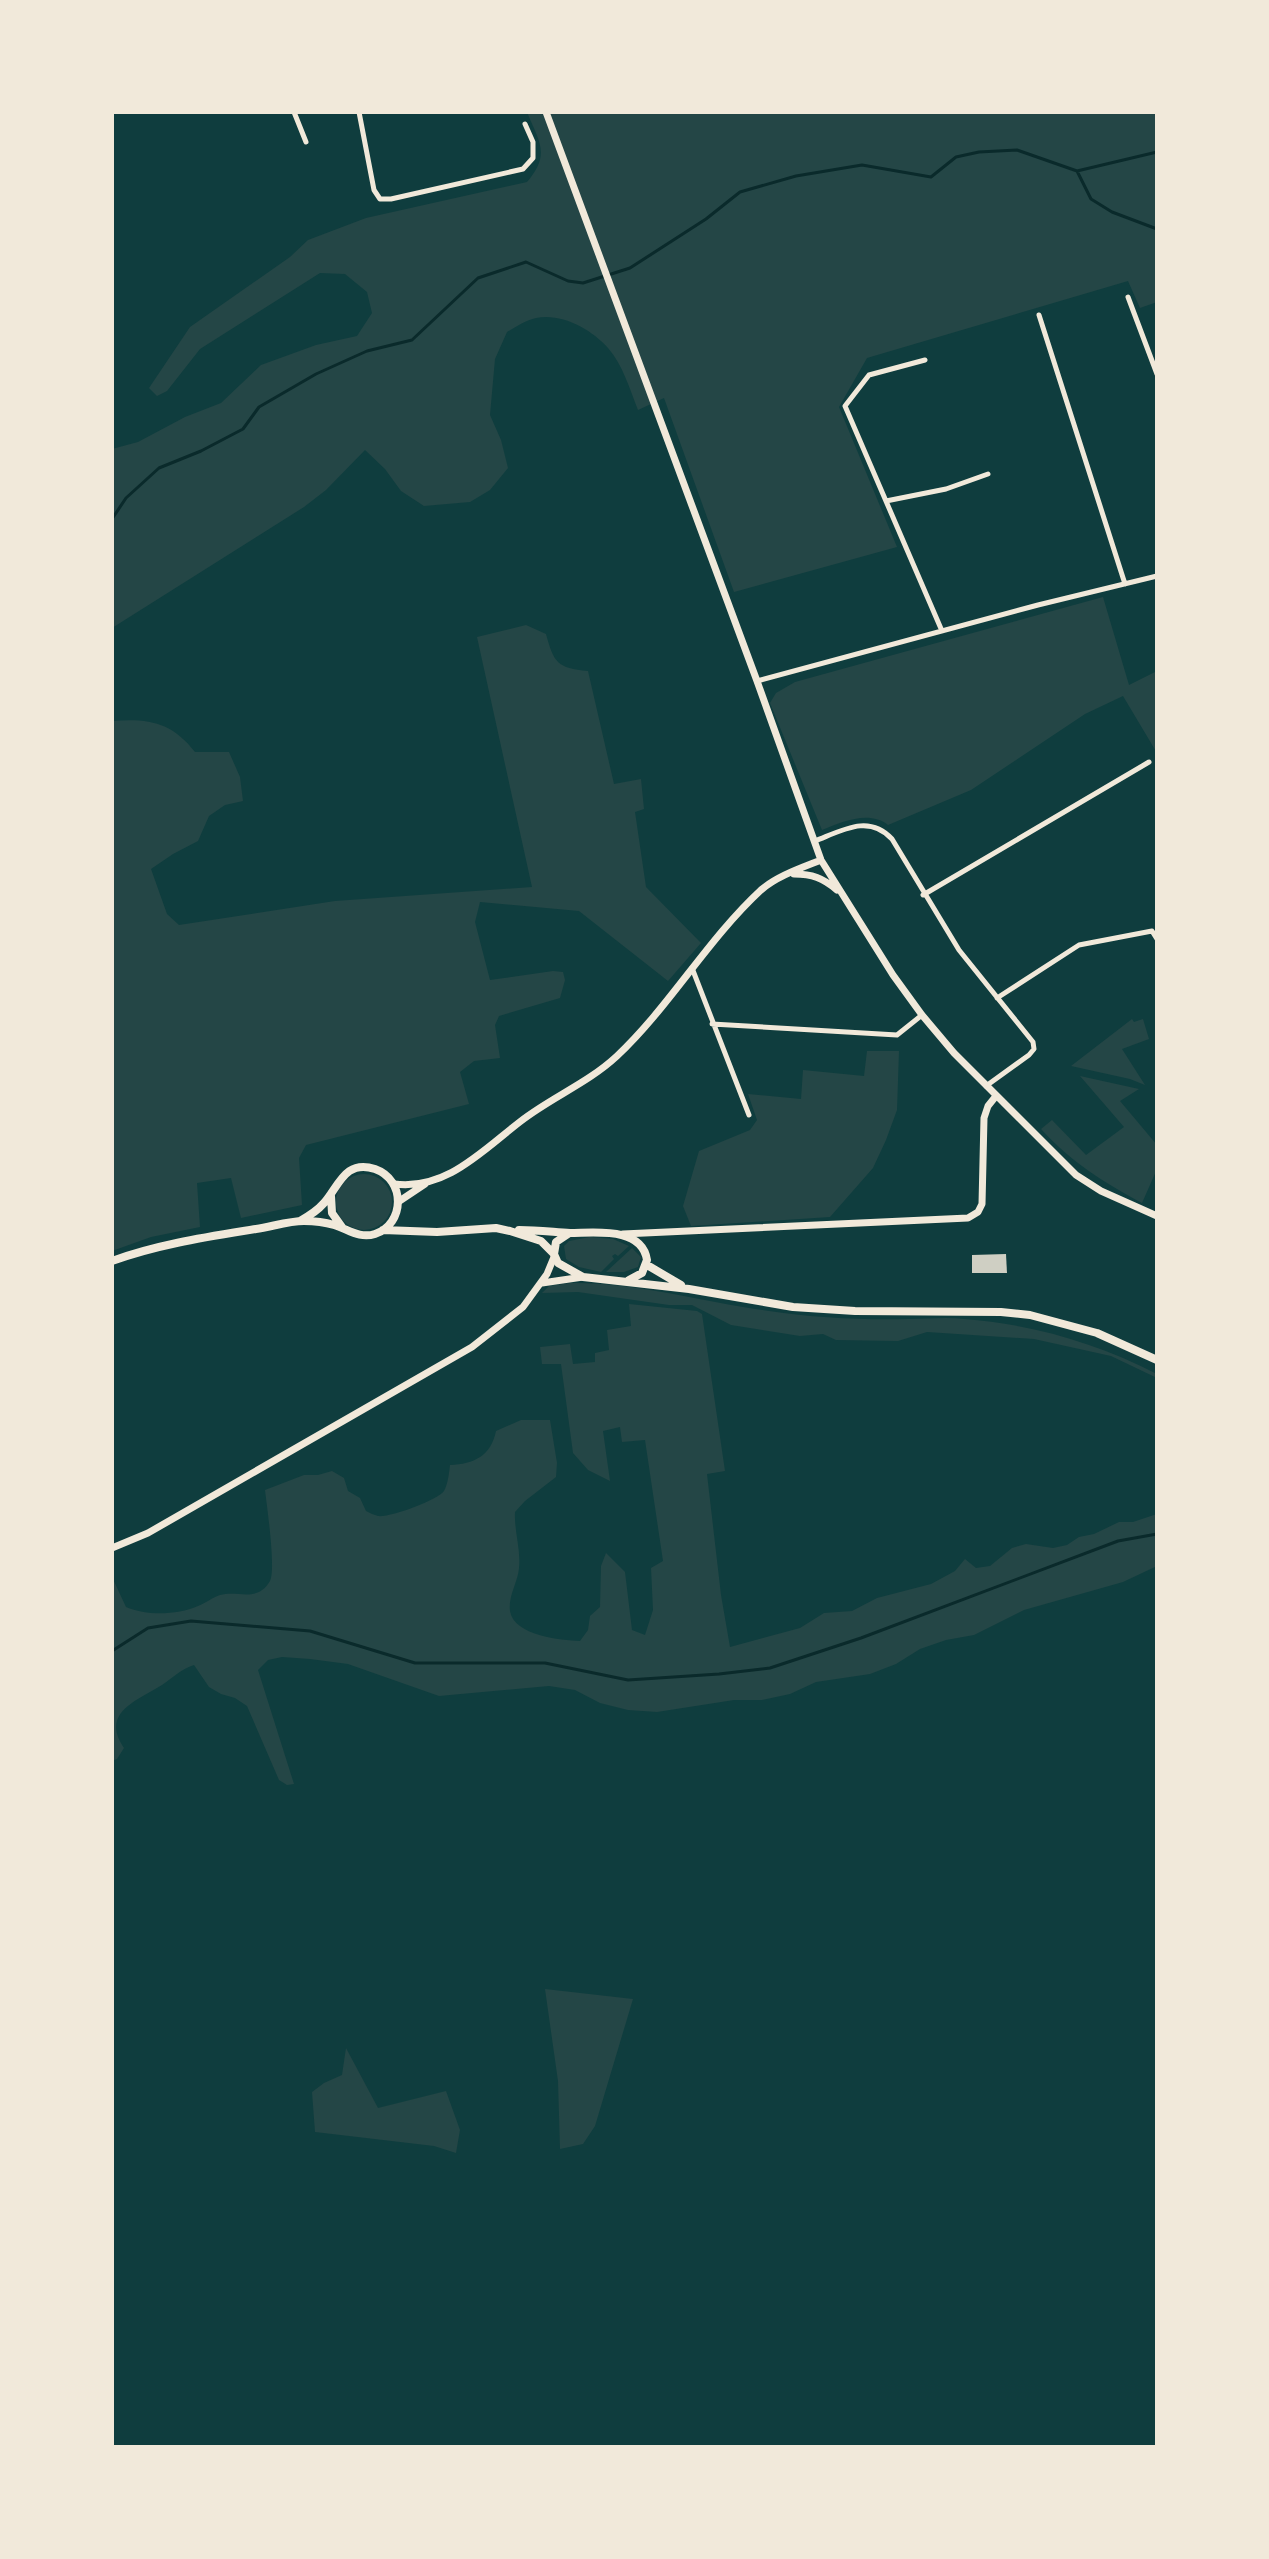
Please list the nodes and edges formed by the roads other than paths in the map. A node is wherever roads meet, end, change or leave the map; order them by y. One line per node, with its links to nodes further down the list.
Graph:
1 (294, 112): 5 (street)
2 (359, 112): 4 (street)
3 (546, 112): 15 (street)
4 (525, 124)
5 (306, 142)
6 (1128, 297): 9 (street)
7 (1039, 315): 13 (street)
8 (925, 360): 11 (street)
9 (1157, 374)
10 (988, 474): 11 (street)
11 (886, 501): 14 (street)
12 (1157, 576): 13 (street)
13 (1125, 584): 14 (street)
14 (942, 631): 15 (street)
15 (757, 681): 17 (street)
16 (1149, 762): 20 (street)
17 (815, 841): 18 (street); 20 (street)
18 (821, 860): 19 (street); 21 (street)
19 (788, 874): 21 (street); 23 (street)
20 (923, 895): 24 (street)
21 (844, 896): 25 (street)
22 (1157, 939): 24 (street)
23 (692, 967): 26 (street); 30 (street)
24 (997, 998): 27 (street)
25 (922, 1015): 26 (street); 27 (street)
26 (712, 1024): 29 (street)
27 (986, 1086): 28 (street)
28 (996, 1096): 34 (street); 41 (street)
29 (749, 1115)
30 (427, 1182): 31 (street); 33 (street)
31 (394, 1184): 32 (main road); 33 (main road)
32 (332, 1191): 35 (main road); 36 (main road)
33 (398, 1204): 37 (main road); 38 (main road)
34 (1157, 1216)
35 (300, 1221): 36 (main road); 45 (main road)
36 (344, 1228): 38 (main road)
37 (417, 1229): 38 (main road); 39 (main road)
38 (383, 1230)
39 (510, 1231): 40 (main road); 44 (main road)
40 (573, 1233): 42 (main road); 44 (main road)
41 (660, 1233): 42 (street); 43 (street)
42 (618, 1234): 43 (main road)
43 (646, 1253): 46 (main road)
44 (554, 1255): 47 (main road); 49 (street)
45 (112, 1261)
46 (647, 1265): 48 (main road); 50 (main road)
47 (583, 1277): 48 (main road); 49 (street)
48 (628, 1280): 50 (main road)
49 (542, 1283): 52 (street)
50 (689, 1289): 51 (main road)
51 (1157, 1360)
52 (112, 1548)

